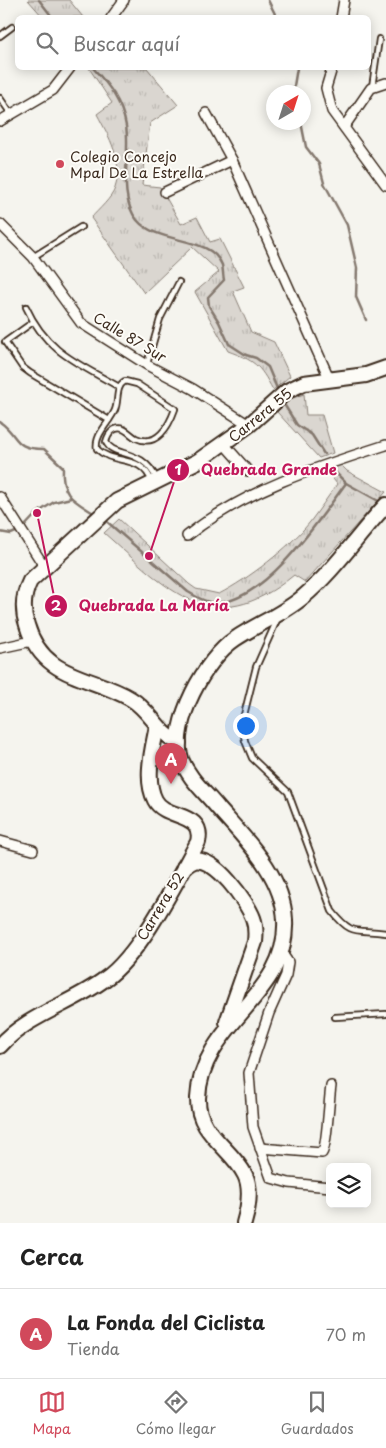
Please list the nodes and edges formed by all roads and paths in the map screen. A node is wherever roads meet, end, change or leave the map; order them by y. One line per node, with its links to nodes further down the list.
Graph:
1 (124, 0): 3 (street)
2 (344, 0): 4 (street)
3 (112, 15)
4 (342, 15)
5 (12, 27): 6 (lane)
6 (0, 36)
7 (380, 39): 11 (lane)
8 (68, 70): 14 (street)
9 (331, 70): 16 (street)
10 (386, 83): 11 (street)
11 (371, 88): 16 (street)
12 (0, 98): 14 (lane)
13 (206, 113): 17 (street)
14 (12, 115): 15 (street)
15 (0, 121)
16 (344, 126): 18 (street)
17 (232, 160): 19 (street); 28 (street)
18 (386, 185)
19 (164, 192)
20 (0, 224): 22 (street, Calle 87 Sur)
21 (81, 227): 22 (lane)
22 (33, 257): 26 (street, Calle 87 Sur)
23 (179, 282): 26 (lane)
24 (26, 307): 25 (lane)
25 (33, 322): 29 (lane); 30 (lane)
26 (147, 365): 31 (street, Calle 87 Sur)
27 (386, 368): 28 (street, Carrera 55)
28 (330, 380): 31 (street, Carrera 55)
29 (119, 387): 30 (lane); 35 (lane)
30 (109, 420): 35 (lane)
31 (248, 425): 32 (street, Carrera 55)
32 (224, 444): 34 (street); 35 (street, Carrera 55)
33 (386, 445): 38 (street)
34 (248, 470)
35 (155, 482): 39 (street, Carrera 55)
36 (0, 497): 39 (street)
37 (383, 508): 40 (street)
38 (187, 536)
39 (44, 566): 41 (street, Carrera 55)
40 (279, 614): 44 (street); 48 (lane)
41 (32, 641): 42 (street); 43 (street)
42 (0, 648)
43 (157, 726): 44 (street); 47 (street, Carrera 52)
44 (179, 743): 49 (street)
45 (0, 841): 46 (street)
46 (33, 850)
47 (184, 867): 52 (street); 53 (street, Carrera 52)
48 (386, 933)
49 (281, 952): 52 (street); 55 (street)
50 (386, 1014): 51 (lane)
51 (335, 1017)
52 (224, 1032): 57 (street)
53 (0, 1046)
54 (331, 1086): 55 (street)
55 (260, 1148): 56 (street)
56 (326, 1186)
57 (244, 1223)

